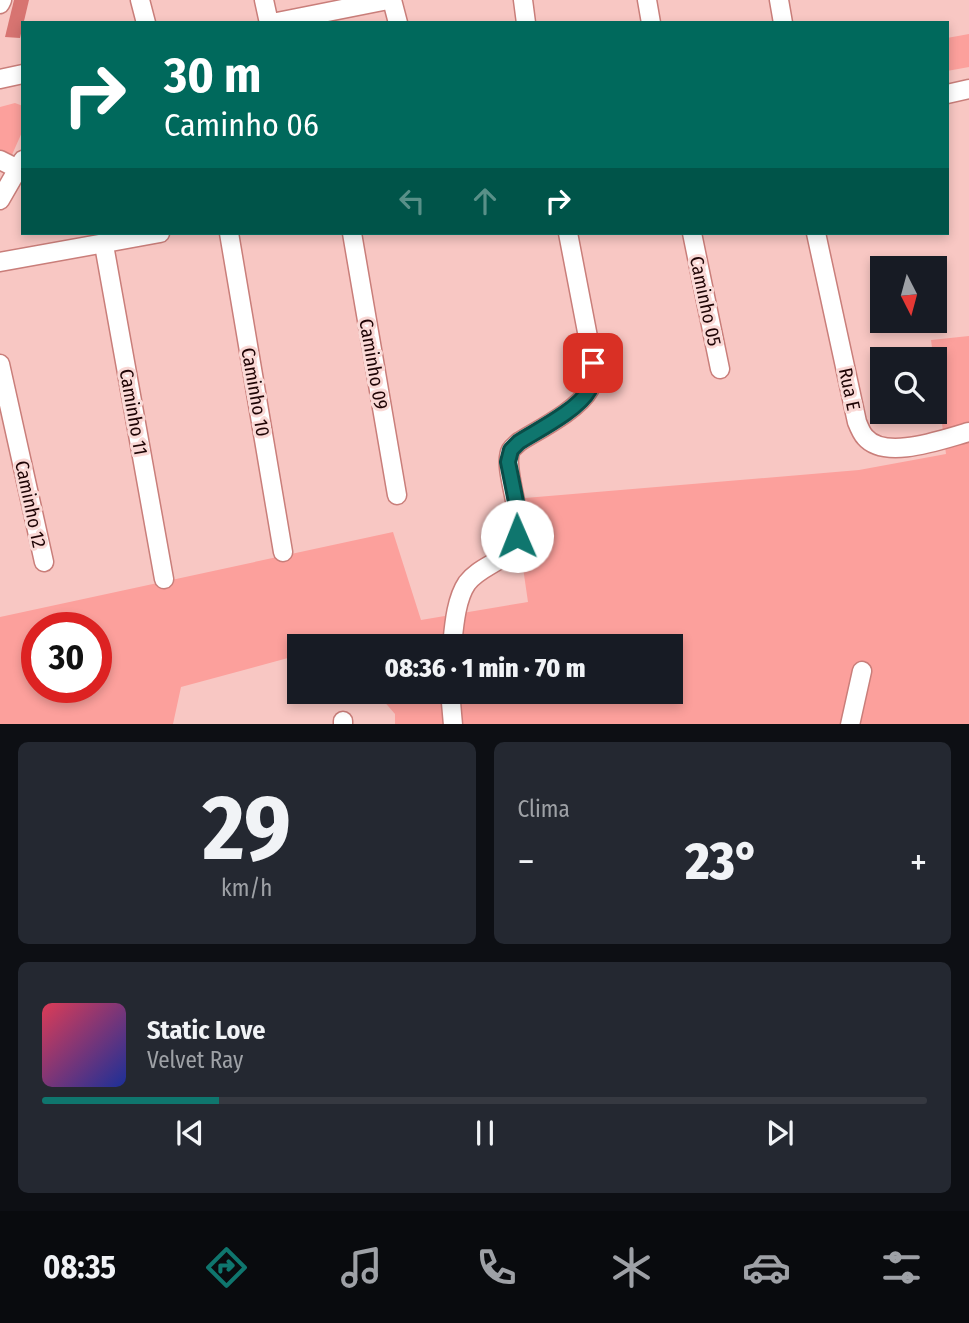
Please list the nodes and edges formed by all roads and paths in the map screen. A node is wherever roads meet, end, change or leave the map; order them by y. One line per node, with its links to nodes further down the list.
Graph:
1 (140, 0): 7 (street)
2 (264, 0): 8 (street)
3 (390, 0): 9 (street); 10 (street)
4 (523, 0): 11 (street)
5 (647, 0): 12 (street)
6 (779, 0): 13 (street)
7 (145, 21)
8 (269, 21)
9 (280, 21)
10 (397, 21)
11 (526, 21)
12 (651, 21)
13 (783, 21)
14 (21, 74): 15 (street)
15 (0, 79)
16 (969, 89): 17 (street)
17 (949, 94)
18 (0, 160): 19 (street)
19 (20, 165): 20 (street)
20 (0, 200)
21 (151, 235): 27 (street)
22 (229, 235): 33 (street, Caminho 10)
23 (352, 235): 32 (street, Caminho 09)
24 (568, 235): 36 (street)
25 (692, 235): 30 (street, Caminho 05)
26 (816, 235): 31 (street, Rua E)
27 (104, 245): 28 (street); 35 (street, Caminho 11)
28 (0, 262)
29 (0, 364): 34 (street, Caminho 12)
30 (720, 369)
31 (969, 432)
32 (397, 495)
33 (283, 552)
34 (44, 562)
35 (164, 579)
36 (454, 634)
37 (862, 671): 40 (street)
38 (451, 704): 39 (street)
39 (453, 724)
40 (850, 724)

